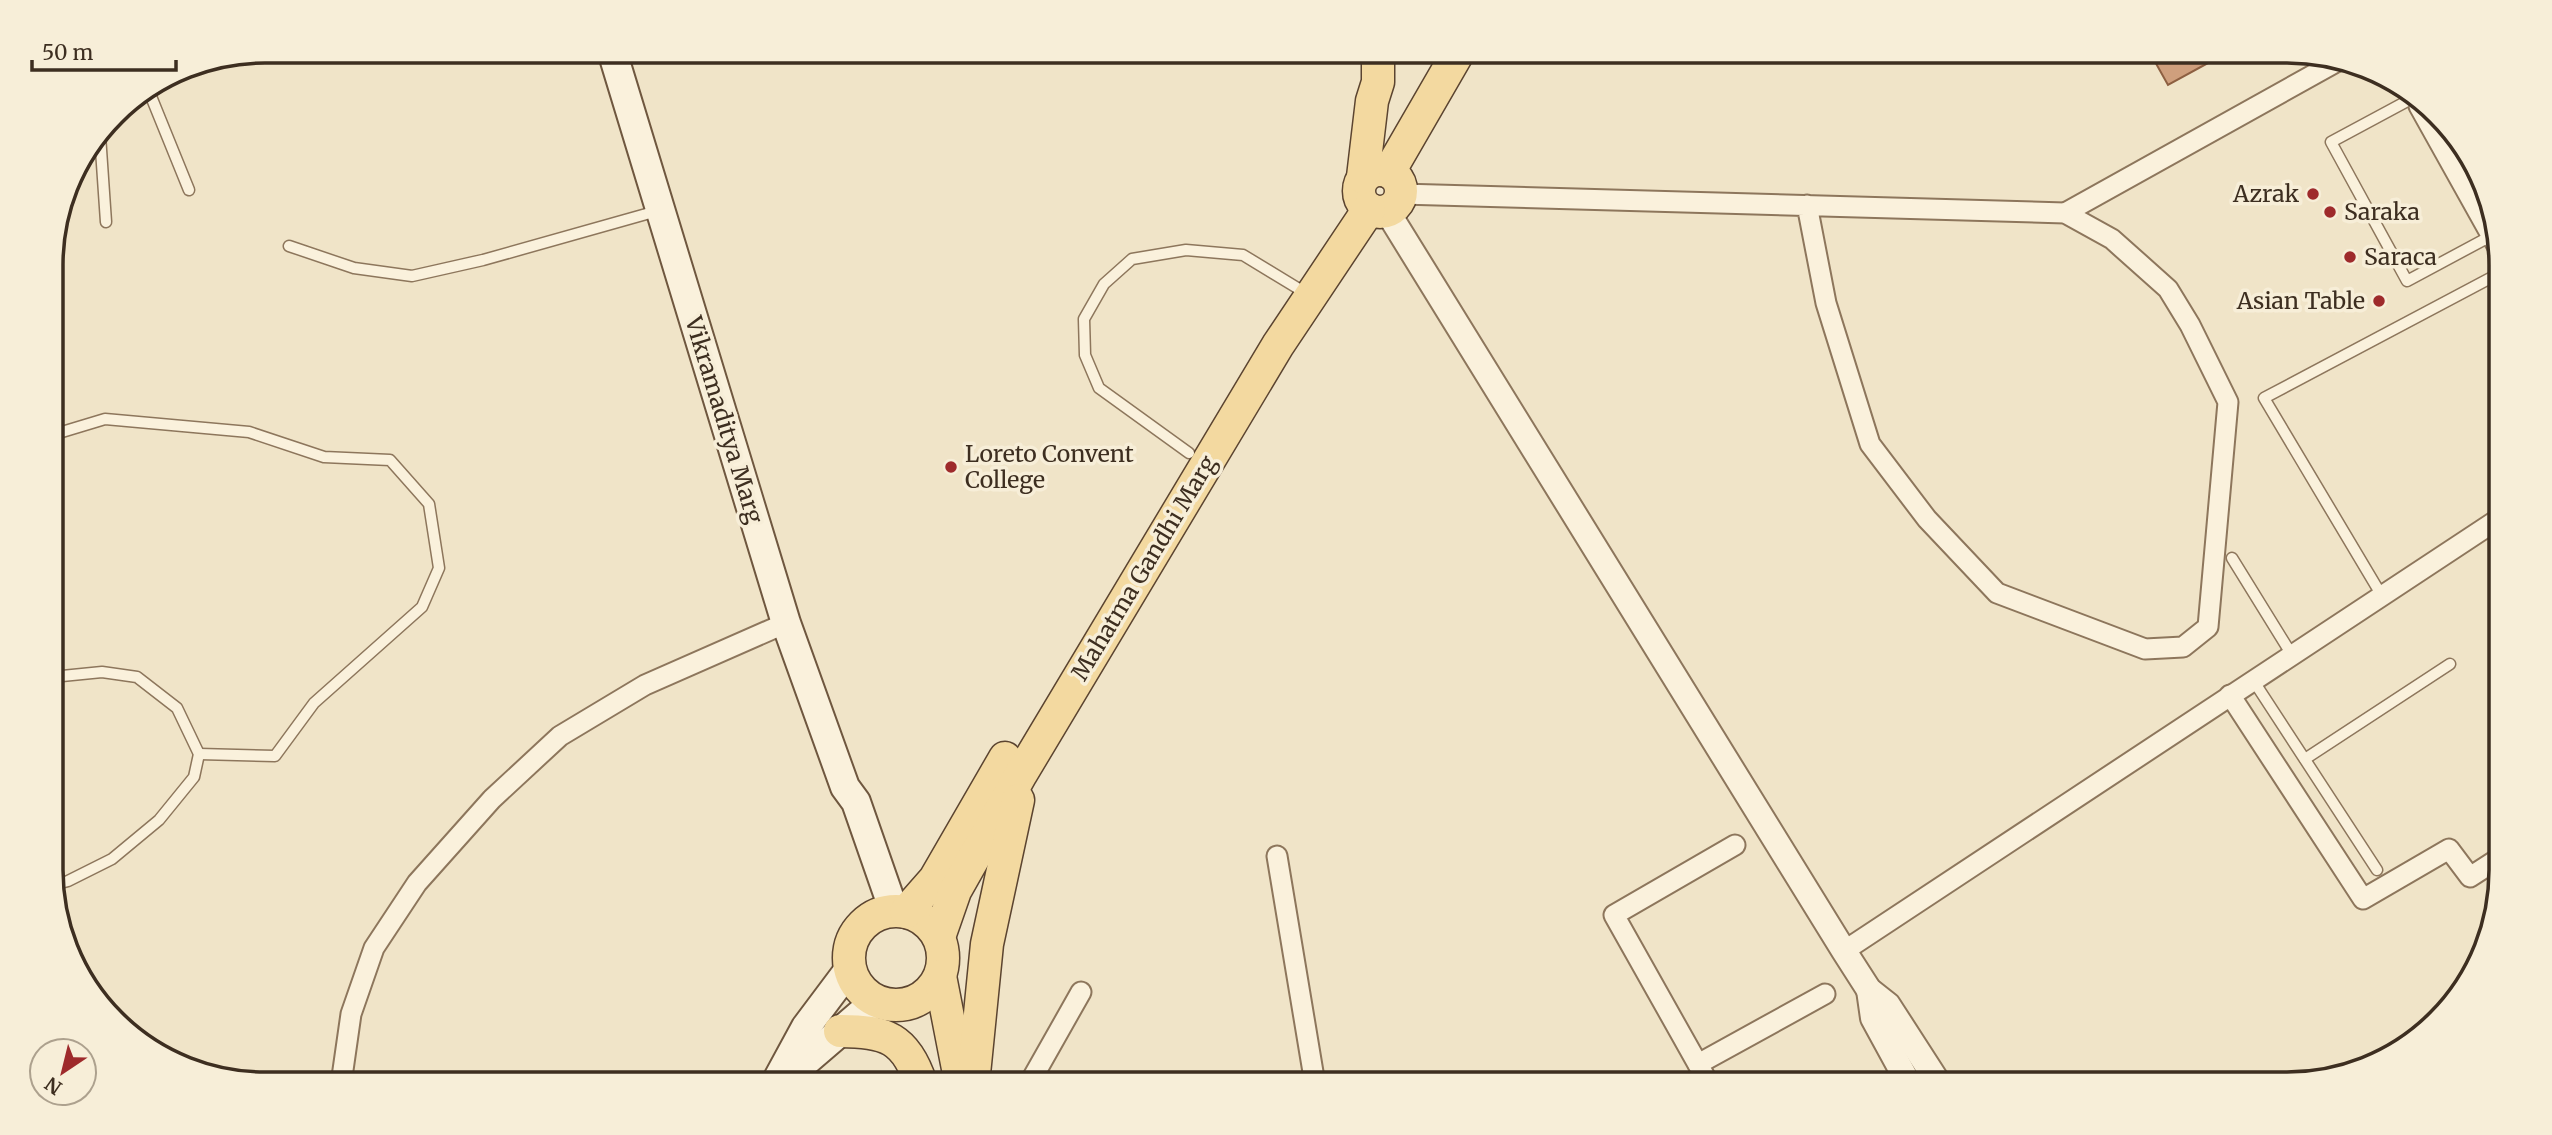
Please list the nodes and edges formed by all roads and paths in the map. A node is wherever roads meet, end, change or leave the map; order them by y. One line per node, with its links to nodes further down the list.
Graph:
1 (616, 63): 15 (main road, Vikramaditya Marg)
2 (1358, 63): 8 (main road)
3 (1378, 63): 8 (main road)
4 (1428, 63): 13 (main road, Mahatma Gandhi Marg)
5 (1452, 63): 13 (main road, Mahatma Gandhi Marg)
6 (2327, 67): 16 (street)
7 (152, 98): 12 (lane)
8 (1372, 101): 13 (main road)
9 (2406, 102): 20 (lane)
10 (2426, 119): 18 (street)
11 (101, 148): 17 (lane)
12 (189, 190)
13 (1379, 191): 14 (street); 22 (main road, Mahatma Gandhi Marg); 36 (main road, Mahatma Gandhi Marg); 44 (street)
14 (1807, 205): 16 (street); 16 (street)
15 (660, 210): 19 (lane); 28 (main road, Vikramaditya Marg)
16 (2064, 212)
17 (106, 222)
18 (2484, 225)
19 (289, 246)
20 (2488, 247)
21 (2489, 279): 27 (lane)
22 (1299, 289): 24 (main road, Mahatma Gandhi Marg); 24 (lane)
23 (63, 432): 34 (lane)
24 (1189, 453): 42 (main road, Mahatma Gandhi Marg)
25 (2489, 525): 27 (street)
26 (2232, 558): 29 (lane)
27 (2382, 597): 29 (street)
28 (786, 623): 42 (main road, Vikramaditya Marg); 53 (street)
29 (2292, 655): 32 (street)
30 (2450, 664): 35 (lane)
31 (63, 676): 34 (lane)
32 (2253, 680): 33 (street); 35 (lane)
33 (2230, 695): 39 (street); 44 (street)
34 (199, 754): 41 (lane)
35 (2305, 759): 40 (lane)
36 (1021, 774): 43 (main road, Mahatma Gandhi Marg); 59 (main road)
37 (1735, 845): 52 (street)
38 (1277, 856): 61 (street)
39 (2489, 865)
40 (2377, 870)
41 (64, 882)
42 (892, 913): 43 (main road); 45 (main road)
43 (939, 937): 46 (main road)
44 (1844, 951): 47 (street)
45 (851, 967): 50 (main road); 54 (main road)
46 (940, 976): 50 (main road); 58 (main road)
47 (1869, 990): 63 (street); 64 (street)
48 (1081, 992): 60 (street)
49 (1825, 993): 52 (street)
50 (879, 1001): 51 (main road); 57 (main road)
51 (840, 1031): 55 (main road); 56 (main road)
52 (1698, 1064): 62 (street)
53 (343, 1072)
54 (783, 1072)
55 (791, 1072)
56 (915, 1072)
57 (935, 1072)
58 (959, 1072)
59 (974, 1072)
60 (1036, 1072)
61 (1313, 1072)
62 (1702, 1072)
63 (1902, 1072)
64 (1931, 1072)

